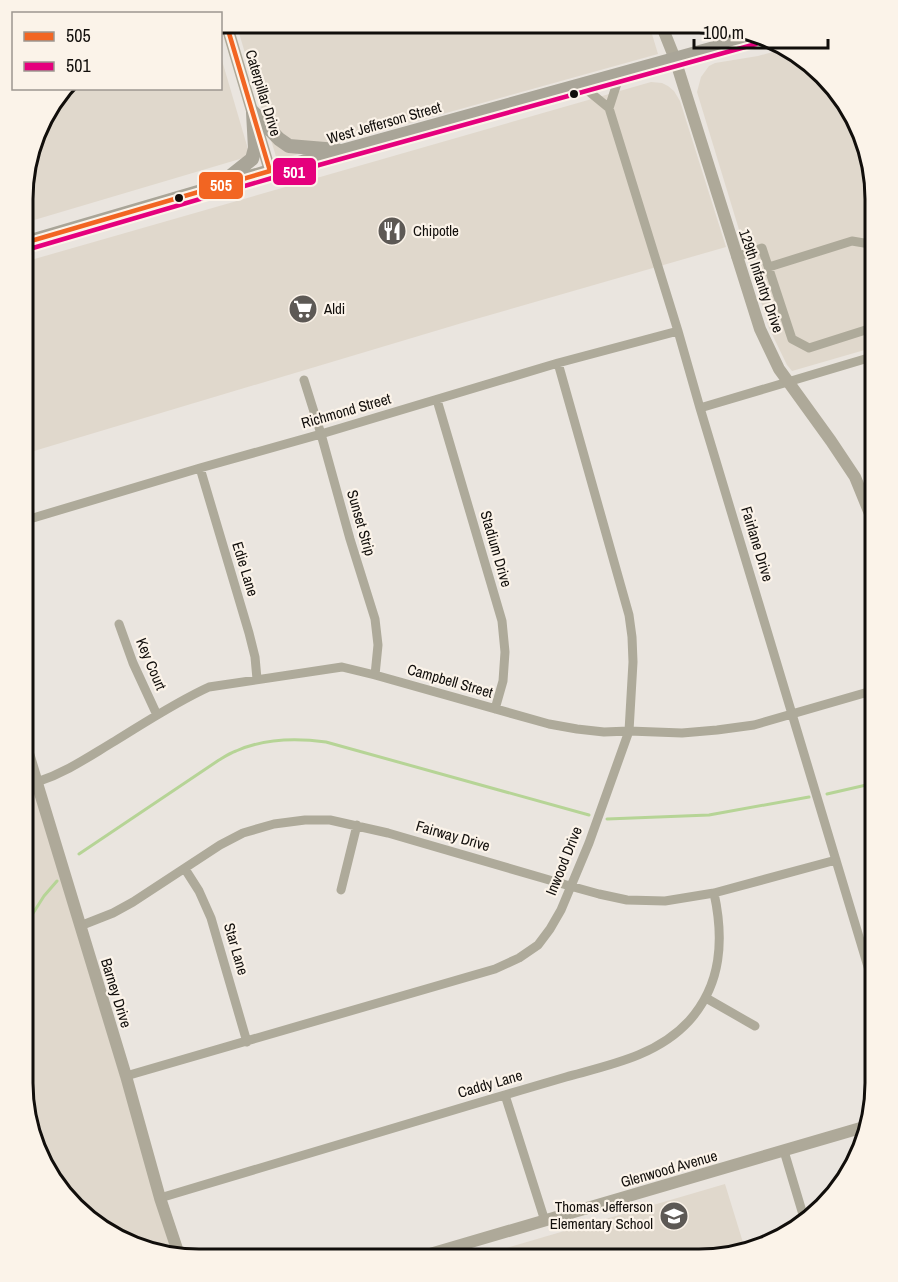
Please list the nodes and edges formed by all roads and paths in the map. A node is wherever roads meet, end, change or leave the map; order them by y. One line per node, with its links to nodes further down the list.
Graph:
1 (229, 33): 8 (street, Caterpillar Drive)
2 (665, 33): 4 (street, 129th Infantry Drive)
3 (744, 40): 4 (main road, West Jefferson Street)
4 (675, 59): 5 (main road, West Jefferson Street); 14 (street, 129th Infantry Drive)
5 (620, 74): 6 (main road, West Jefferson Street); 7 (street)
6 (581, 85): 7 (street); 9 (main road, West Jefferson Street)
7 (609, 108): 16 (street, Fairlane Drive)
8 (253, 112): 9 (main road); 10 (street, Caterpillar Drive); 11 (main road)
9 (345, 151): 10 (main road, West Jefferson Street)
10 (270, 171): 11 (main road, West Jefferson Street)
11 (215, 188): 12 (main road, West Jefferson Street)
12 (33, 240)
13 (865, 243): 15 (street)
14 (736, 257): 15 (street); 21 (street, 129th Infantry Drive)
15 (769, 267): 17 (street)
16 (678, 330): 19 (street, Richmond Street); 23 (street, Fairlane Drive)
17 (865, 330)
18 (865, 359): 21 (street)
19 (558, 363): 22 (street, Richmond Street); 35 (street, Inwood Drive)
20 (304, 380): 24 (street, Sunset Strip)
21 (788, 381): 23 (street); 26 (street, 129th Infantry Drive)
22 (437, 400): 24 (street, Richmond Street); 32 (street, Stadium Drive)
23 (700, 408): 33 (street, Fairlane Drive)
24 (321, 434): 25 (street, Richmond Street); 29 (street, Sunset Strip)
25 (200, 468): 27 (street, Richmond Street); 30 (street, Edie Lane)
26 (865, 502)
27 (33, 518)
28 (119, 624): 34 (street, Key Court)
29 (375, 675): 30 (street, Campbell Street); 32 (street, Campbell Street)
30 (257, 679): 34 (street, Campbell Street)
31 (865, 693): 33 (street, Campbell Street)
32 (495, 709): 35 (street, Campbell Street)
33 (792, 714): 35 (street, Campbell Street); 39 (street, Fairlane Drive)
34 (157, 715): 37 (street, Campbell Street)
35 (629, 730): 41 (street, Inwood Drive)
36 (33, 769): 37 (street, Barney Drive)
37 (37, 782): 44 (street, Barney Drive)
38 (357, 825): 40 (street, Fairway Drive); 41 (street, Fairway Drive); 42 (street)
39 (836, 860): 43 (street, Fairway Drive); 45 (street, Fairlane Drive)
40 (185, 868): 44 (street, Fairway Drive); 48 (street, Star Lane)
41 (570, 886): 43 (street, Fairway Drive); 48 (street, Inwood Drive)
42 (341, 890)
43 (714, 893): 46 (street, Caddy Lane)
44 (80, 926): 49 (street, Barney Drive)
45 (865, 957)
46 (706, 998): 47 (street); 50 (street, Caddy Lane)
47 (755, 1026)
48 (248, 1042): 49 (street, Inwood Drive)
49 (126, 1076): 53 (street, Barney Drive)
50 (505, 1095): 53 (street, Caddy Lane); 55 (street)
51 (858, 1129): 52 (street, Glenwood Avenue)
52 (784, 1151): 54 (street); 55 (street, Glenwood Avenue)
53 (160, 1198): 56 (street, Barney Drive)
54 (802, 1212)
55 (544, 1221): 57 (street, Glenwood Avenue)
56 (177, 1248)
57 (447, 1249)

